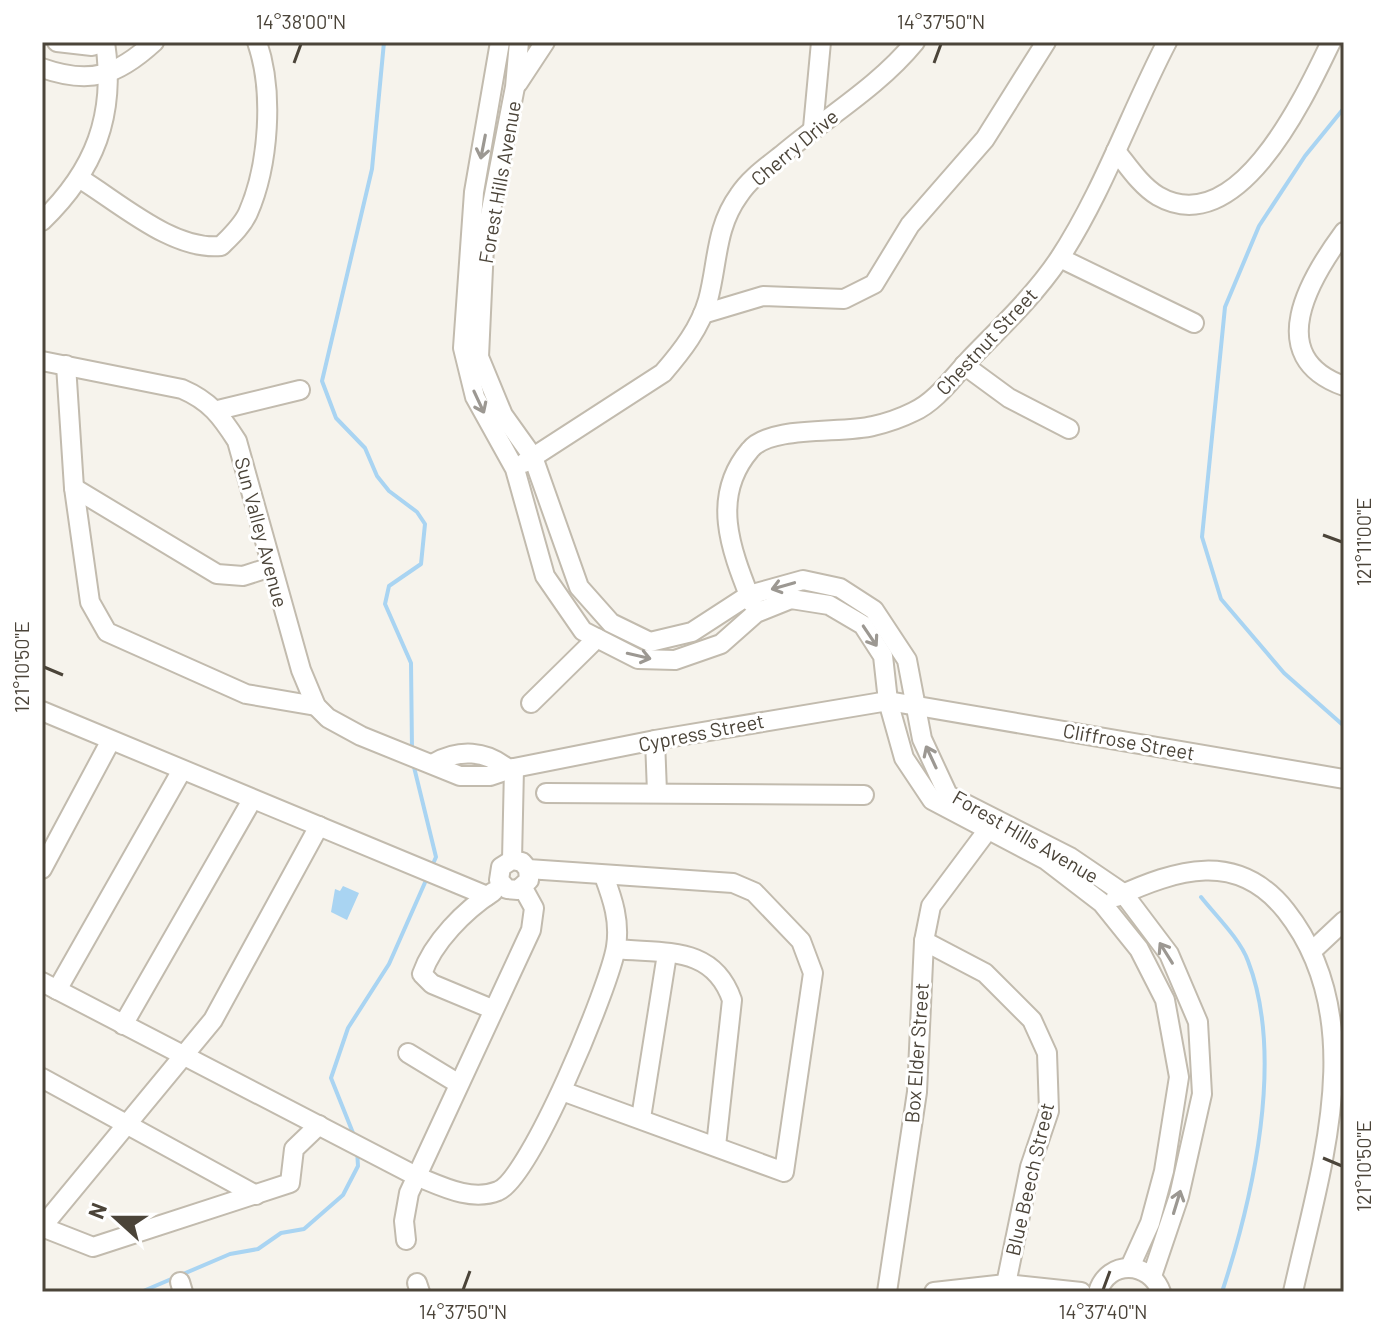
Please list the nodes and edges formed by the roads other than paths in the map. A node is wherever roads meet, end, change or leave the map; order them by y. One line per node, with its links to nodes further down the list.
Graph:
1 (57, 42): 2 (street)
2 (105, 42): 14 (street)
3 (154, 42): 14 (street)
4 (257, 42): 19 (street)
5 (500, 42): 16 (street, Forest Hills Avenue)
6 (519, 42): 15 (street, Forest Hills Avenue)
7 (545, 42): 15 (street)
8 (821, 42): 17 (street)
9 (915, 42): 17 (street, Cherry Drive)
10 (1046, 42): 23 (street)
11 (1167, 42): 18 (street, Chestnut Street)
12 (1331, 42): 18 (street)
13 (42, 68): 14 (street)
14 (110, 73): 19 (street)
15 (515, 87): 16 (street); 32 (street, Forest Hills Avenue)
16 (495, 88): 33 (street, Forest Hills Avenue, one-way to 33)
17 (813, 128): 23 (street, Cherry Drive)
18 (1116, 151): 22 (street, Chestnut Street)
19 (79, 178): 20 (street)
20 (42, 221)
21 (1344, 232): 28 (street)
22 (1060, 258): 24 (street); 27 (street, Chestnut Street)
23 (703, 314): 32 (street, Cherry Drive)
24 (1194, 323)
25 (42, 361): 26 (street, Sun Valley Avenue)
26 (66, 365): 30 (street, Sun Valley Avenue); 34 (street)
27 (964, 365): 31 (street); 36 (street, Chestnut Street)
28 (1344, 386)
29 (300, 390): 30 (street)
30 (218, 410): 35 (street, Sun Valley Avenue)
31 (1069, 429)
32 (533, 457): 33 (street, Cherry Drive); 36 (street, Forest Hills Avenue)
33 (515, 469): 38 (street, Forest Hills Avenue)
34 (74, 488): 35 (street); 42 (street)
35 (271, 567): 42 (street, Sun Valley Avenue)
36 (749, 595): 37 (street, Chestnut Street); 41 (street, Forest Hills Avenue, one-way to 36)
37 (756, 613): 38 (street, Forest Hills Avenue, one-way to 37); 39 (street, Forest Hills Avenue, one-way to 39)
38 (597, 638): 40 (street)
39 (888, 701): 41 (street, Cypress Street); 44 (street, Cypress Street); 55 (street, Forest Hills Avenue)
40 (531, 703)
41 (913, 703): 49 (street, Cliffrose Street); 60 (street, Forest Hills Avenue, one-way to 41)
42 (316, 706): 46 (street)
43 (42, 711): 45 (street)
44 (655, 740): 47 (street, Cypress Street); 50 (street)
45 (110, 742): 48 (street); 56 (street)
46 (428, 761): 47 (street); 47 (street)
47 (511, 769): 57 (street)
48 (182, 770): 53 (street); 67 (street)
49 (1344, 779)
50 (657, 792): 51 (street); 52 (street)
51 (546, 793)
52 (864, 795)
53 (252, 800): 54 (street); 69 (street)
54 (319, 826): 59 (street); 72 (street)
55 (987, 831): 61 (street, Forest Hills Avenue); 63 (street, Box Elder Street)
56 (42, 869)
57 (521, 872): 58 (street); 59 (street); 59 (street); 68 (street)
58 (604, 876): 64 (street); 79 (street)
59 (495, 890): 68 (street)
60 (1123, 893): 61 (street); 65 (street); 85 (street, Forest Hills Avenue, one-way to 60)
61 (1102, 903): 83 (street, Forest Hills Avenue)
62 (1344, 921): 65 (street)
63 (924, 941): 84 (street, Blue Beech Street); 86 (street, Box Elder Street)
64 (616, 949): 66 (street); 75 (street)
65 (1312, 951): 70 (street)
66 (667, 954): 76 (street); 79 (street)
67 (50, 986): 69 (street)
68 (492, 1009): 74 (street)
69 (123, 1025): 72 (street)
70 (1339, 1032): 90 (street)
71 (408, 1053): 74 (street)
72 (186, 1056): 77 (street); 78 (street)
73 (42, 1078): 77 (street)
74 (459, 1084): 80 (street)
75 (562, 1091): 76 (street); 80 (street)
76 (641, 1118): 79 (street)
77 (124, 1125): 81 (street); 81 (street)
78 (326, 1130): 80 (street); 81 (street)
79 (716, 1146)
80 (416, 1176): 82 (street)
81 (256, 1195)
82 (406, 1240)
83 (1130, 1267): 85 (street); 89 (street)
84 (1006, 1284): 87 (street); 88 (street)
85 (1156, 1284)
86 (887, 1292)
87 (934, 1292)
88 (1081, 1292)
89 (1098, 1292)
90 (1293, 1292)

